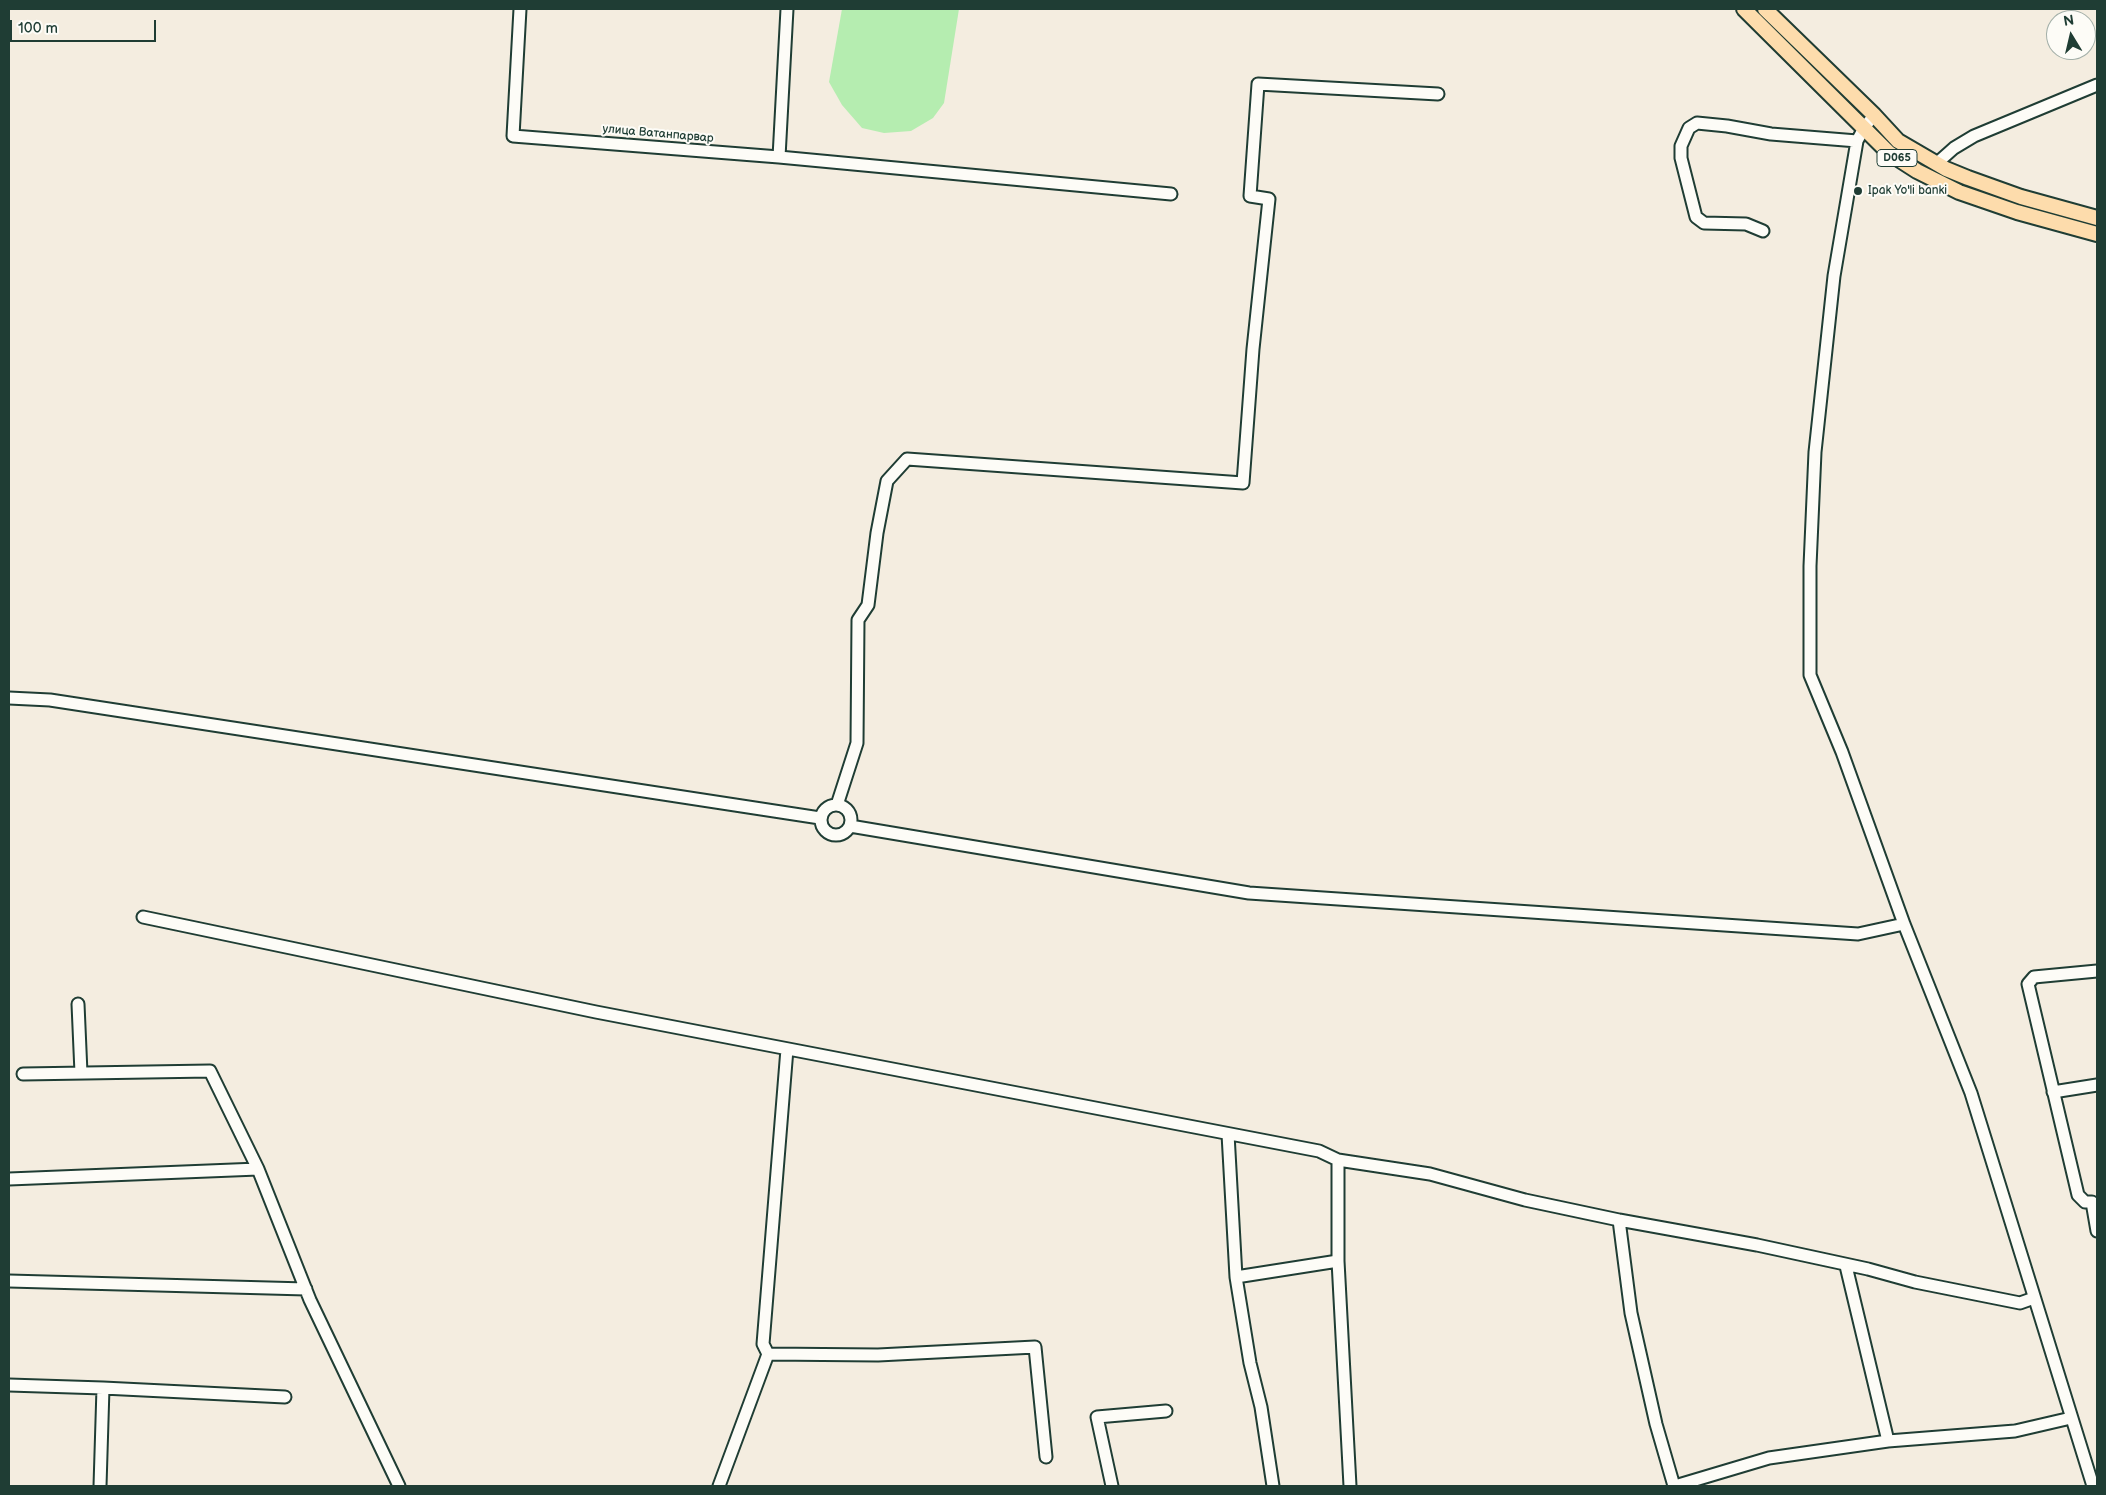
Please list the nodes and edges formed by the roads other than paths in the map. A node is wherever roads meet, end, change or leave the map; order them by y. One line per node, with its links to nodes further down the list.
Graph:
1 (520, 9): 10 (street, улица Ватанпарвар)
2 (787, 9): 10 (street)
3 (1744, 9): 8 (main road, D065)
4 (1765, 9): 7 (main road, D065)
5 (2097, 85): 11 (street)
6 (1438, 94): 17 (street)
7 (1874, 115): 8 (street); 11 (main road, D065)
8 (1864, 128): 9 (street); 15 (main road, D065)
9 (1857, 141): 14 (street); 21 (street)
10 (779, 157): 12 (street)
11 (1936, 164): 13 (main road, D065)
12 (1170, 194)
13 (2097, 218)
14 (1763, 230)
15 (2097, 234)
16 (9, 698): 18 (street)
17 (837, 805): 18 (street); 19 (street)
18 (820, 818): 19 (street)
19 (850, 826): 21 (street)
20 (143, 918): 24 (street)
21 (1904, 924): 41 (street)
22 (2097, 972): 28 (street)
23 (78, 1004): 25 (street)
24 (788, 1049): 29 (street); 42 (street)
25 (81, 1073): 26 (street); 31 (street)
26 (23, 1074)
27 (2097, 1085): 28 (street)
28 (2053, 1092): 33 (street)
29 (1228, 1134): 30 (street); 38 (street)
30 (1338, 1160): 34 (street); 36 (street)
31 (258, 1169): 32 (street); 40 (street)
32 (9, 1179)
33 (2094, 1201): 35 (street)
34 (1619, 1220): 37 (street); 56 (street)
35 (2097, 1231)
36 (1338, 1261): 38 (street); 55 (street)
37 (1846, 1266): 41 (street); 48 (street)
38 (1236, 1277): 54 (street)
39 (9, 1281): 40 (street)
40 (306, 1289): 51 (street)
41 (2034, 1298): 47 (street)
42 (768, 1354): 49 (street); 52 (street)
43 (9, 1385): 44 (street)
44 (103, 1388): 45 (street); 50 (street)
45 (285, 1397)
46 (1166, 1411): 53 (street)
47 (2071, 1418): 48 (street); 57 (street)
48 (1888, 1441): 56 (street)
49 (1046, 1457)
50 (100, 1486)
51 (399, 1486)
52 (719, 1486)
53 (1112, 1486)
54 (1273, 1486)
55 (1350, 1486)
56 (1674, 1486)
57 (2093, 1486)

